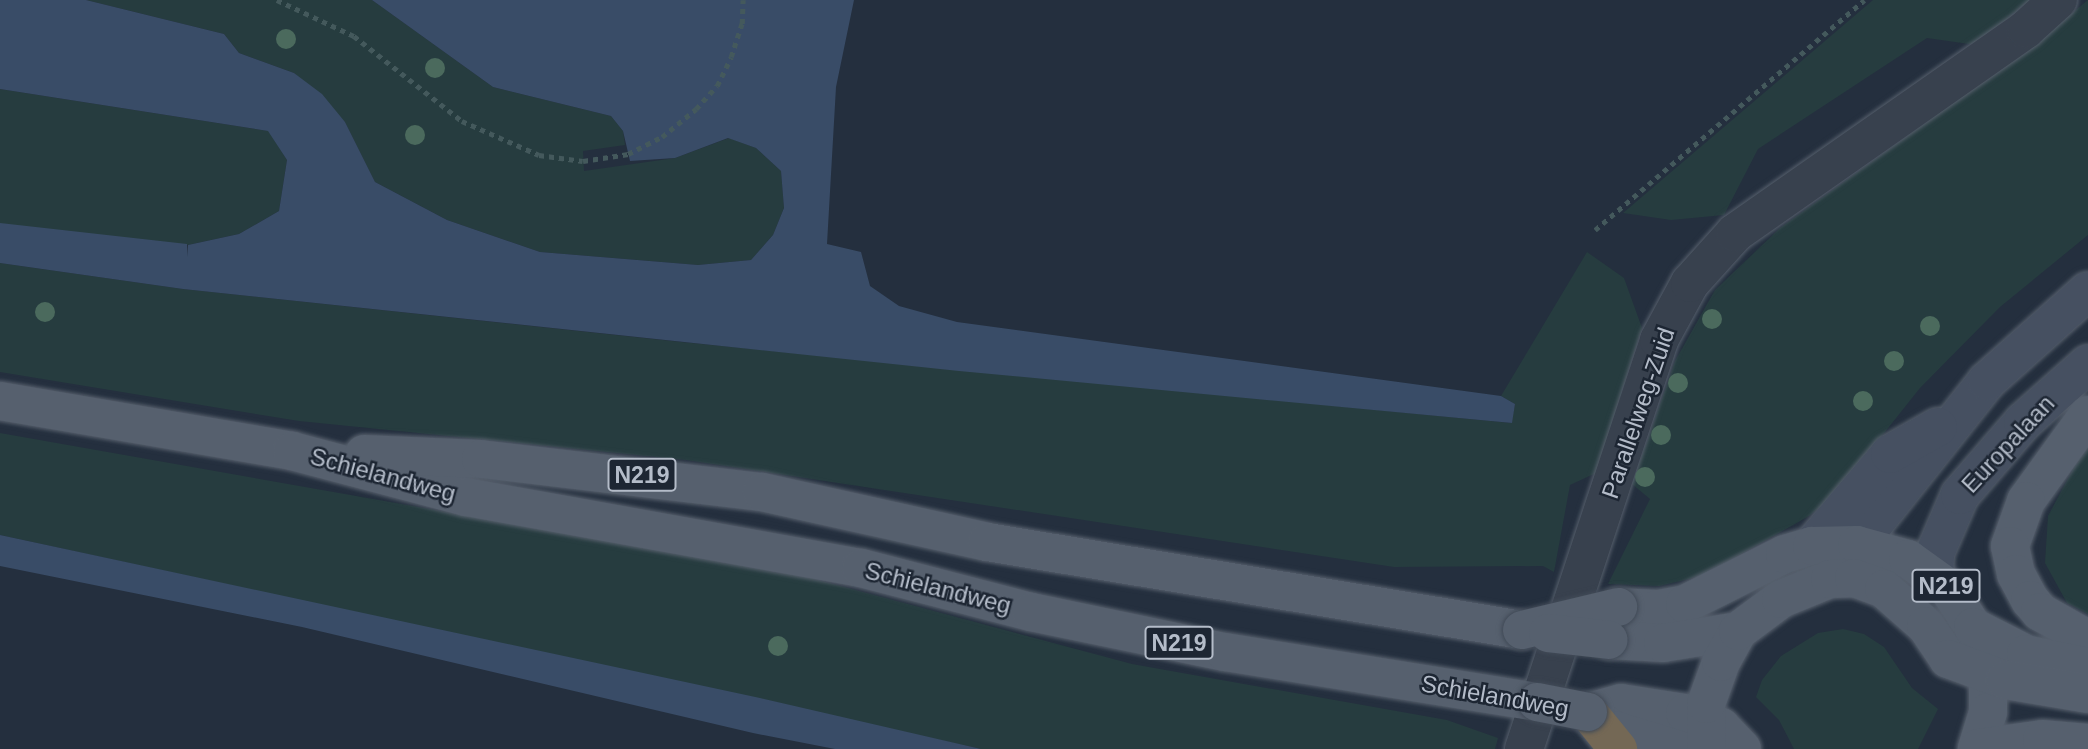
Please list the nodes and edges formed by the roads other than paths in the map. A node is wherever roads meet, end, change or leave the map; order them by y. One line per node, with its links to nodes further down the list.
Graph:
1 (2059, 0): 23 (street, Parallelweg-Zuid)
2 (2088, 291): 6 (main road)
3 (2088, 364): 10 (main road, Europalaan)
4 (0, 401): 7 (main road, Schielandweg / N219)
5 (2088, 415): 15 (main road)
6 (1957, 417): 8 (main road); 9 (main road)
7 (292, 451): 12 (main road, Schielandweg / N219, bridge); 19 (main road, Schielandweg / N219, bridge)
8 (1857, 545): 9 (main road, N219); 10 (main road, N219); 11 (main road, N219)
9 (1812, 547): 12 (main road, Schielandweg / N219)
10 (1934, 575): 13 (main road, N219)
11 (1830, 579): 14 (main road, N219); 17 (main road, N219)
12 (1613, 624): 14 (main road, Schielandweg / N219)
13 (1973, 627): 16 (main road, N219); 17 (main road, N219)
14 (1738, 632): 20 (main road, N219)
15 (2088, 639)
16 (2088, 667)
17 (1988, 676): 18 (main road, N219); 22 (main road, N219)
18 (2088, 694)
19 (1588, 712): 20 (main road, Schielandweg / N219); 24 (highway); 25 (main road, Schielandweg / N219)
20 (1723, 741)
21 (2088, 743): 22 (main road, N219)
22 (1978, 748)
23 (1524, 749)
24 (1618, 749)
25 (1677, 749)

